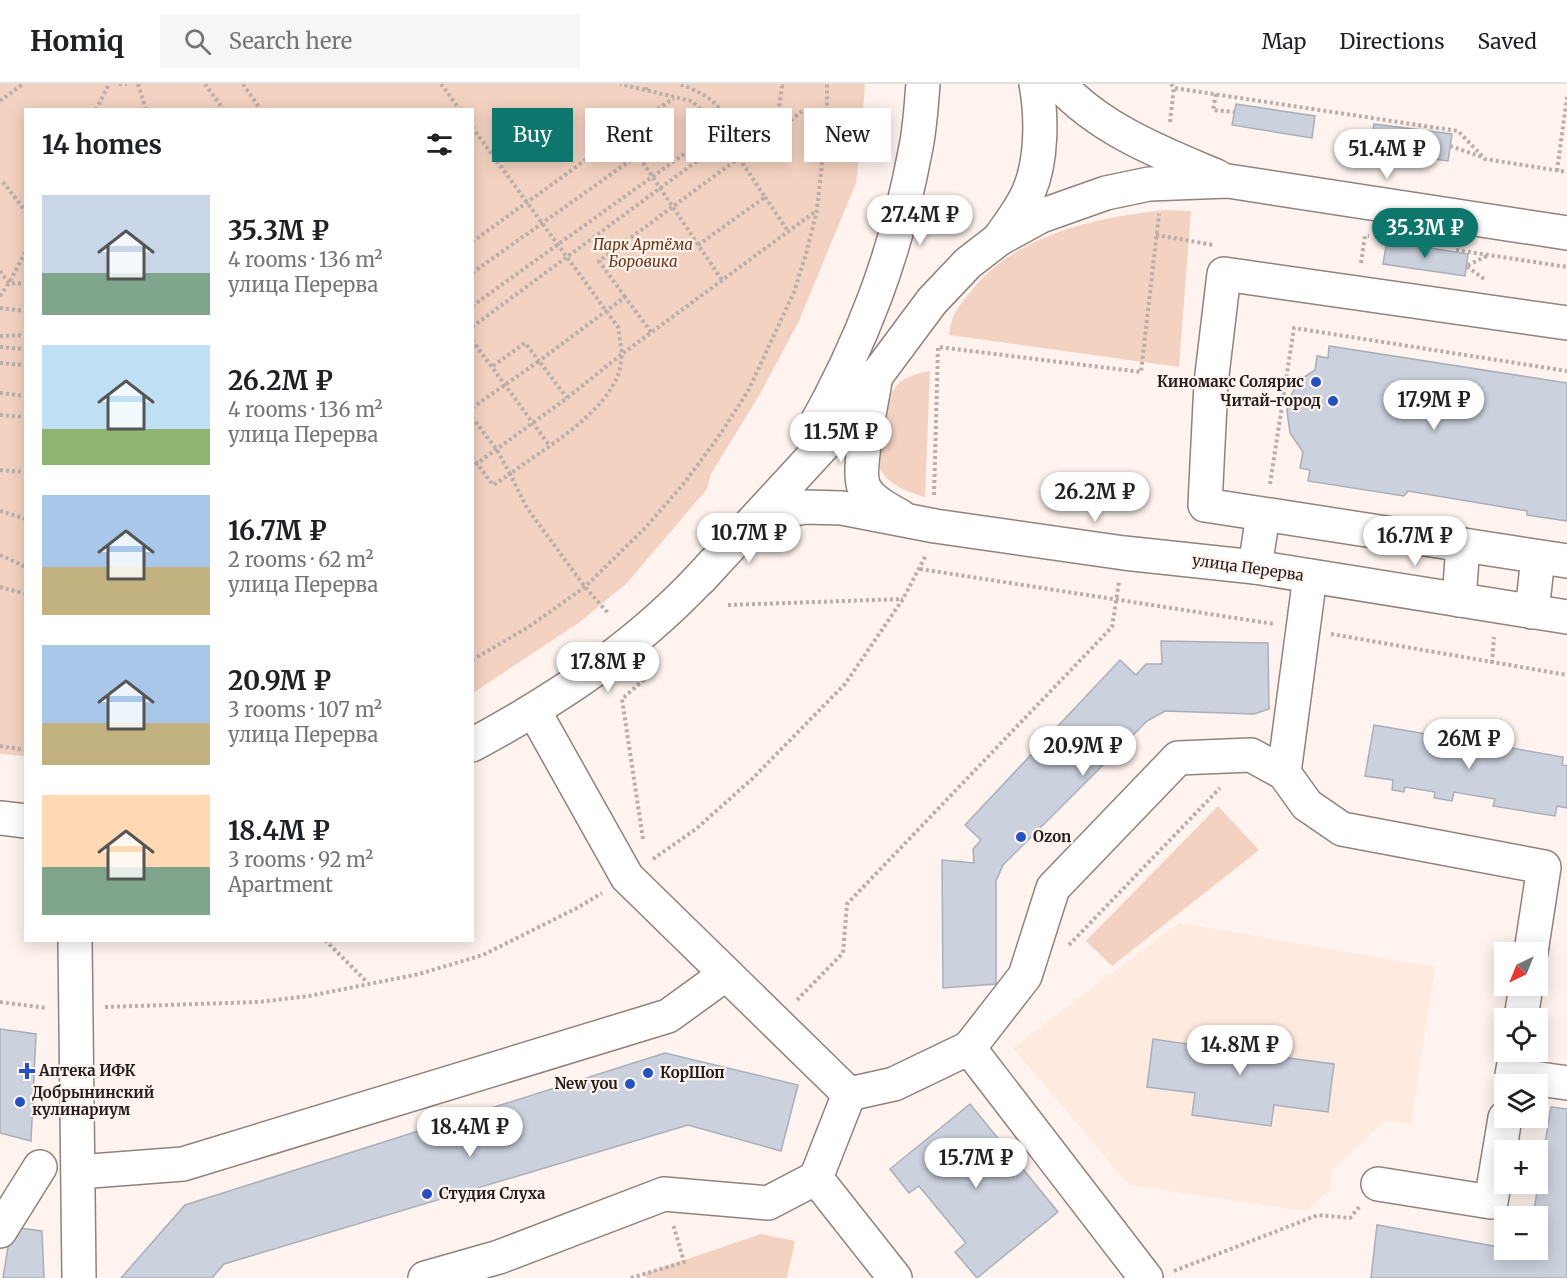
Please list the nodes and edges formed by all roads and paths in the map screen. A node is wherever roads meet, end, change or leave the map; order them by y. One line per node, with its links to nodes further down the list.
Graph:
1 (23, 84): 22 (path)
2 (109, 84): 23 (path)
3 (119, 84): 4 (path)
4 (127, 84)
5 (138, 84): 24 (path)
6 (205, 84): 25 (path)
7 (243, 84): 26 (path)
8 (441, 84): 27 (path)
9 (620, 84): 18 (path)
10 (647, 84): 18 (path)
11 (679, 84): 47 (path)
12 (827, 84): 30 (path)
13 (923, 84): 128 (main road)
14 (1036, 84): 59 (main road)
15 (1059, 84): 46 (main road, улица Перерва)
16 (782, 85): 29 (path)
17 (1173, 85): 19 (path); 32 (path)
18 (646, 90): 20 (path)
19 (1216, 94): 31 (path); 35 (path)
20 (675, 97): 28 (path); 44 (path)
21 (1567, 97): 42 (path)
22 (0, 101)
23 (97, 108)
24 (145, 108)
25 (223, 108)
26 (260, 108)
27 (459, 108)
28 (659, 108)
29 (779, 108)
30 (826, 108)
31 (1234, 112)
32 (1169, 128)
33 (474, 130): 49 (path)
34 (1450, 146): 35 (path)
35 (1485, 159): 42 (path)
36 (585, 160): 49 (path)
37 (628, 162): 54 (path)
38 (643, 162): 44 (path)
39 (734, 162): 51 (path)
40 (742, 162): 48 (path)
41 (822, 162): 53 (path)
42 (1557, 171): 43 (path)
43 (1567, 172)
44 (653, 177): 47 (path); 61 (path)
45 (1, 181): 52 (path)
46 (1228, 181): 56 (main road, улица Перерва); 59 (main road, улица Перерва)
47 (661, 189): 51 (path); 67 (path)
48 (765, 197): 55 (path); 62 (path)
49 (527, 202): 54 (path); 60 (path)
50 (1160, 203): 57 (path)
51 (673, 207): 62 (path); 77 (path)
52 (24, 210)
53 (817, 210): 55 (path); 130 (path)
54 (543, 223): 61 (path); 71 (path)
55 (788, 231): 72 (path)
56 (1567, 233)
57 (1156, 235): 63 (path); 89 (path)
58 (1376, 238): 69 (path)
59 (999, 239): 97 (main road, улица Перерва)
60 (474, 241)
61 (558, 245): 67 (path); 78 (path)
62 (698, 245): 72 (path)
63 (1217, 246)
64 (1453, 249): 66 (path)
65 (24, 255): 74 (path)
66 (1489, 255): 68 (path); 73 (path)
67 (567, 257): 81 (path); 83 (path)
68 (1567, 267)
69 (1360, 270)
70 (0, 271): 74 (path)
71 (474, 272)
72 (722, 280): 84 (path)
73 (1485, 280)
74 (9, 283): 75 (path); 76 (path)
75 (24, 284)
76 (0, 296)
77 (625, 297): 81 (path); 84 (path)
78 (474, 305)
79 (0, 308): 80 (path)
80 (24, 311)
81 (606, 311): 91 (path); 92 (path)
82 (1567, 323): 115 (main road)
83 (474, 326)
84 (651, 332): 91 (path)
85 (24, 335): 86 (path)
86 (0, 336)
87 (474, 342): 95 (path)
88 (0, 347): 90 (path)
89 (938, 347)
90 (24, 349)
91 (622, 354): 101 (path); 107 (path)
92 (539, 361): 95 (path); 98 (path); 101 (path)
93 (0, 363): 94 (path)
94 (24, 365)
95 (493, 366): 98 (path)
96 (1567, 371): 115 (path)
97 (876, 375): 117 (main road, улица Перерва); 119 (main road, улица Перерва)
98 (506, 384): 102 (path); 106 (path)
99 (0, 393): 100 (path)
100 (24, 396)
101 (567, 399): 106 (path)
102 (474, 407)
103 (0, 415): 104 (path)
104 (24, 417)
105 (474, 420): 108 (path)
106 (534, 422): 107 (path); 108 (path)
107 (549, 445): 114 (path)
108 (497, 450): 110 (path); 114 (path)
109 (474, 459): 110 (path)
110 (478, 464): 111 (path); 114 (path)
111 (474, 466)
112 (0, 470): 113 (path)
113 (24, 472)
114 (510, 474): 130 (path)
115 (1266, 501): 120 (main road); 125 (main road)
116 (0, 511): 118 (path)
117 (761, 515): 119 (main road, улица Перерва); 128 (main road, улица Перерва)
118 (24, 518)
119 (927, 525): 121 (main road, улица Перерва)
120 (1464, 545): 123 (main road); 134 (main road)
121 (1124, 553): 125 (main road, улица Перерва); 133 (path)
122 (0, 555): 124 (path)
123 (1552, 559): 137 (main road)
124 (24, 566)
125 (1255, 567): 127 (main road, улица Перерва)
126 (920, 569): 133 (path)
127 (1310, 576): 134 (main road, улица Перерва); 139 (main road)
128 (700, 579): 143 (main road)
129 (0, 587): 131 (path)
130 (585, 587): 136 (path); 140 (path)
131 (24, 593)
132 (903, 599): 135 (path)
133 (1116, 600): 139 (path); 156 (path)
134 (1459, 600): 137 (main road, улица Перерва)
135 (728, 606)
136 (608, 612)
137 (1532, 612): 138 (main road, улица Перерва)
138 (1567, 617)
139 (1303, 629): 142 (path); 148 (main road)
140 (474, 659)
141 (655, 670): 149 (path)
142 (1567, 675)
143 (534, 711): 144 (main road); 153 (main road)
144 (474, 744)
145 (0, 746): 146 (path)
146 (24, 750)
147 (1251, 755): 148 (main road); 154 (path); 154 (main road)
148 (1284, 773): 152 (main road)
149 (643, 840)
150 (75, 942): 163 (main road)
151 (327, 942): 155 (path)
152 (1533, 942)
153 (726, 974): 156 (main road); 163 (main road)
154 (1025, 976): 157 (main road)
155 (367, 982)
156 (776, 1022): 160 (main road)
157 (969, 1048): 160 (main road); 168 (main road)
158 (1513, 1070): 159 (main road)
159 (1567, 1083)
160 (849, 1094): 164 (main road)
161 (1503, 1128): 165 (main road)
162 (40, 1167): 167 (main road)
163 (78, 1172): 169 (main road)
164 (816, 1178): 166 (main road); 172 (main road)
165 (1378, 1184): 168 (path)
166 (664, 1194): 170 (main road); 171 (path)
167 (0, 1231)
168 (1157, 1276)
169 (79, 1278)
170 (425, 1278)
171 (631, 1278)
172 (895, 1278)

